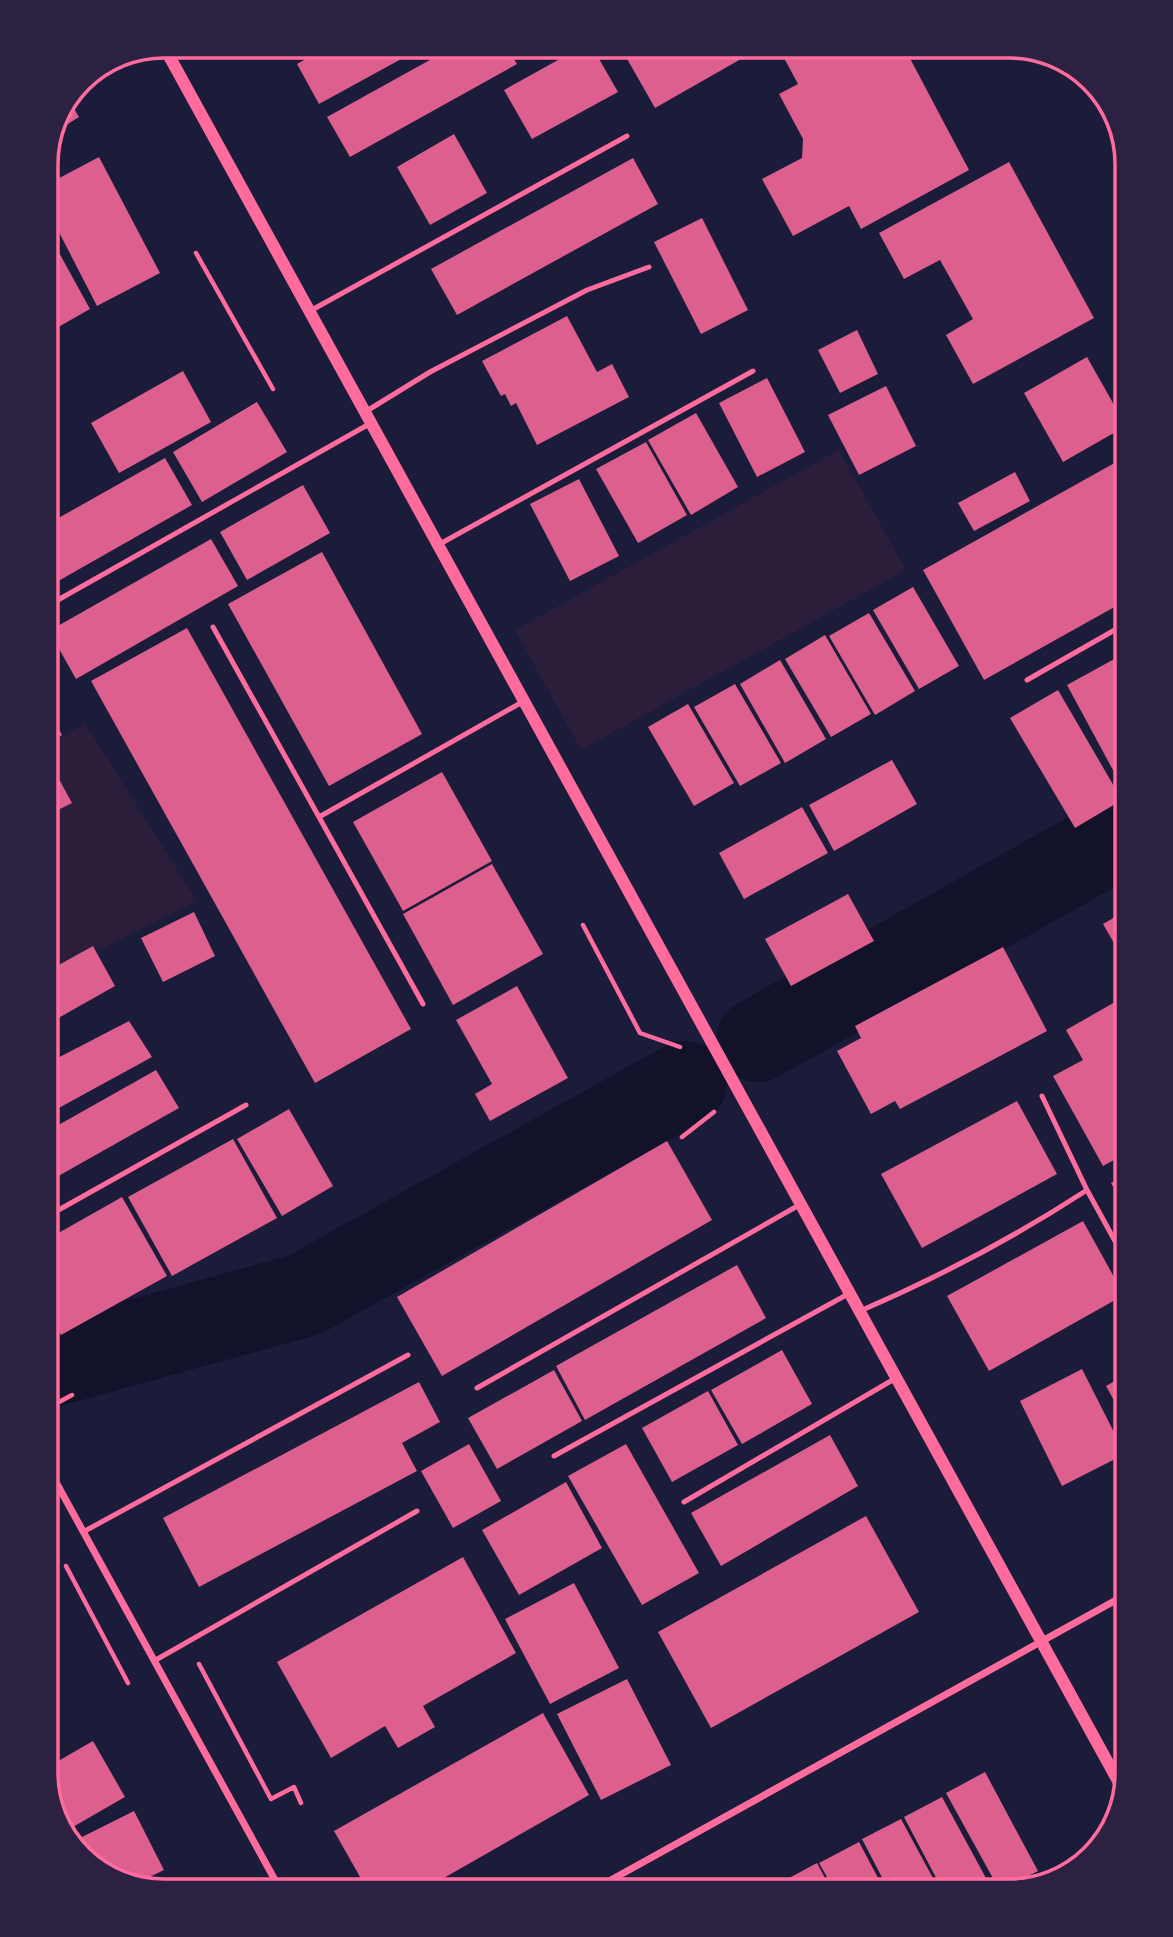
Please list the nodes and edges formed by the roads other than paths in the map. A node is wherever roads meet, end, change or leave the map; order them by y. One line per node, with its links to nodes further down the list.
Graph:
1 (170, 58): 4 (street)
2 (627, 136): 4 (lane)
3 (649, 267): 6 (lane)
4 (310, 312): 6 (street)
5 (753, 371): 7 (lane)
6 (368, 418): 7 (street); 8 (lane)
7 (438, 545): 12 (street)
8 (58, 600)
9 (214, 627): 13 (lane)
10 (1115, 630): 11 (lane)
11 (1027, 680)
12 (524, 701): 13 (lane); 18 (street)
13 (319, 817): 14 (lane)
14 (423, 1003)
15 (1042, 1096): 17 (lane)
16 (246, 1105): 19 (lane)
17 (1087, 1191): 20 (lane); 22 (lane)
18 (801, 1204): 21 (street); 25 (lane)
19 (58, 1210)
20 (1115, 1240)
21 (850, 1293): 22 (street); 26 (lane)
22 (860, 1311): 24 (street)
23 (408, 1354): 30 (lane)
24 (897, 1377): 28 (lane); 32 (street)
25 (477, 1388)
26 (554, 1456)
27 (58, 1486): 30 (street)
28 (684, 1502)
29 (417, 1511): 33 (lane)
30 (83, 1532): 33 (street)
31 (1115, 1601): 32 (street)
32 (1043, 1642): 34 (street); 36 (street)
33 (154, 1661): 35 (street)
34 (1115, 1777)
35 (274, 1879)
36 (614, 1879)

